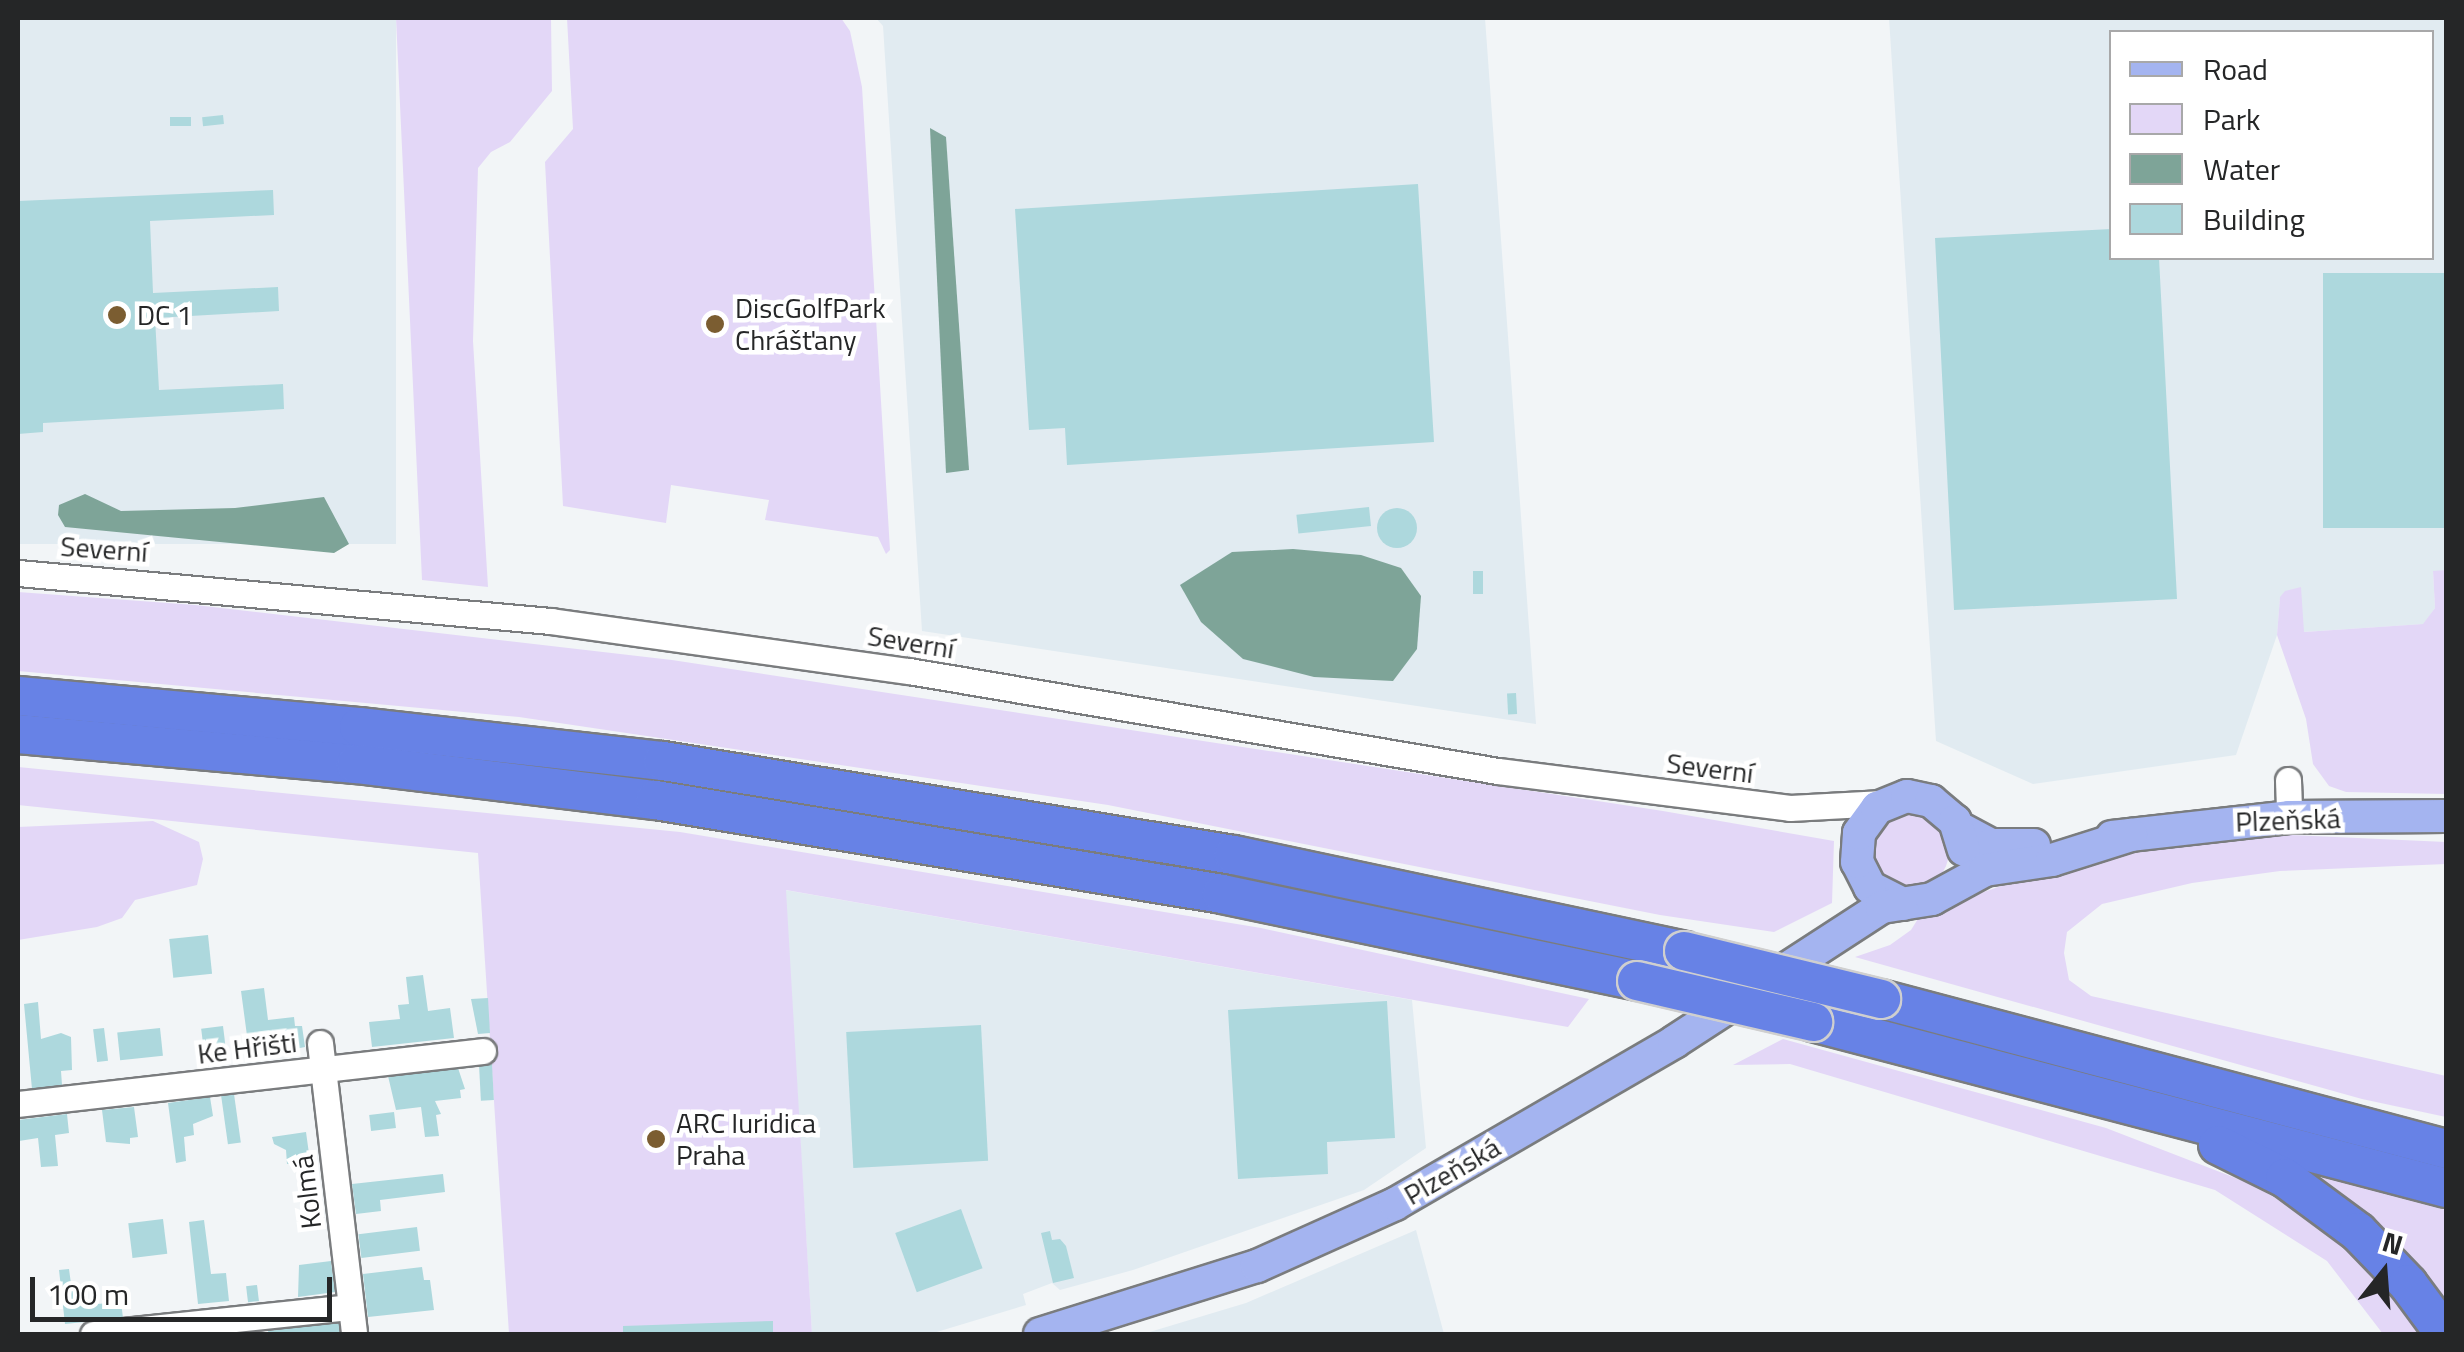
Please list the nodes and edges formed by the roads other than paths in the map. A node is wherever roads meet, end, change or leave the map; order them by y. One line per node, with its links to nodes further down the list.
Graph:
1 (18, 573): 6 (street, Severní)
2 (18, 696): 19 (highway, bridge)
3 (18, 734): 17 (highway, bridge)
4 (2288, 780): 8 (street)
5 (1884, 803): 6 (street, Severní); 9 (main road, Plzeňská); 11 (main road, Plzeňská)
6 (1790, 808): 11 (street, Severní)
7 (2446, 816): 8 (main road, Plzeňská)
8 (2289, 817): 10 (main road, Plzeňská)
9 (1959, 828): 10 (main road, Plzeňská); 12 (main road)
10 (2131, 835): 12 (main road, Plzeňská)
11 (1858, 865): 13 (main road); 14 (main road, Plzeňská)
12 (1950, 886): 13 (main road, Plzeňská)
13 (1903, 904): 14 (main road, Plzeňská)
14 (1832, 941): 26 (main road, Plzeňská)
15 (484, 1051): 16 (street, Ke Hřišti)
16 (321, 1056): 18 (street, Ke Hřišti); 23 (street, Kolmá)
17 (2096, 1094): 22 (highway); 27 (highway)
18 (18, 1104)
19 (2310, 1113): 20 (highway); 21 (highway)
20 (2446, 1132)
21 (2446, 1149)
22 (2446, 1188)
23 (351, 1307): 24 (street); 25 (street, Kolmá)
24 (93, 1334)
25 (354, 1334)
26 (1040, 1334)
27 (2445, 1334)

